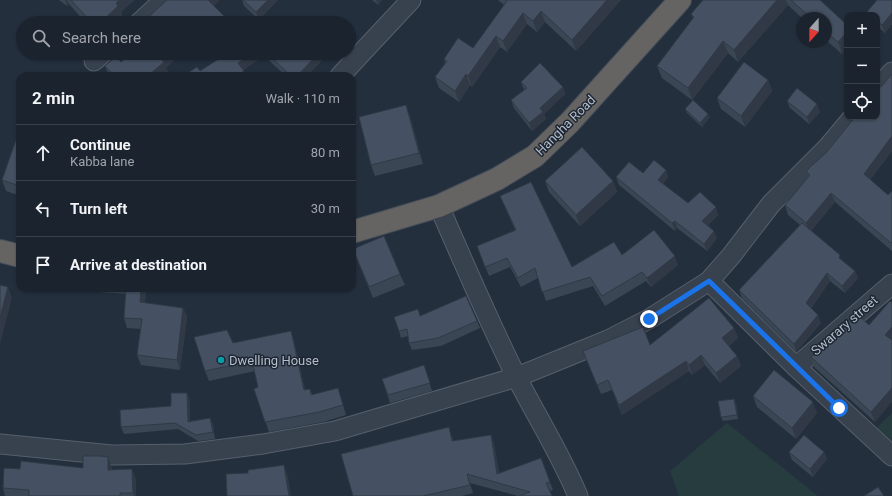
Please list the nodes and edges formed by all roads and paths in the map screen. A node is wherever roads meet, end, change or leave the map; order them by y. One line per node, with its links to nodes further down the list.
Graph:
1 (164, 0): 4 (street)
2 (411, 0): 5 (street)
3 (680, 0): 11 (highway, Hangha Road)
4 (147, 16)
5 (356, 59)
6 (355, 60): 7 (street)
7 (344, 72)
8 (892, 72): 9 (street)
9 (880, 86)
10 (850, 120): 15 (street)
11 (440, 206): 12 (highway, Hangha Road); 18 (street)
12 (356, 231)
13 (0, 251): 14 (highway)
14 (16, 255)
15 (709, 281): 17 (street); 18 (street)
16 (892, 284): 17 (street, Swarary street)
17 (796, 367): 20 (street)
18 (517, 378): 19 (street); 21 (street)
19 (0, 444)
20 (892, 456)
21 (578, 496)

